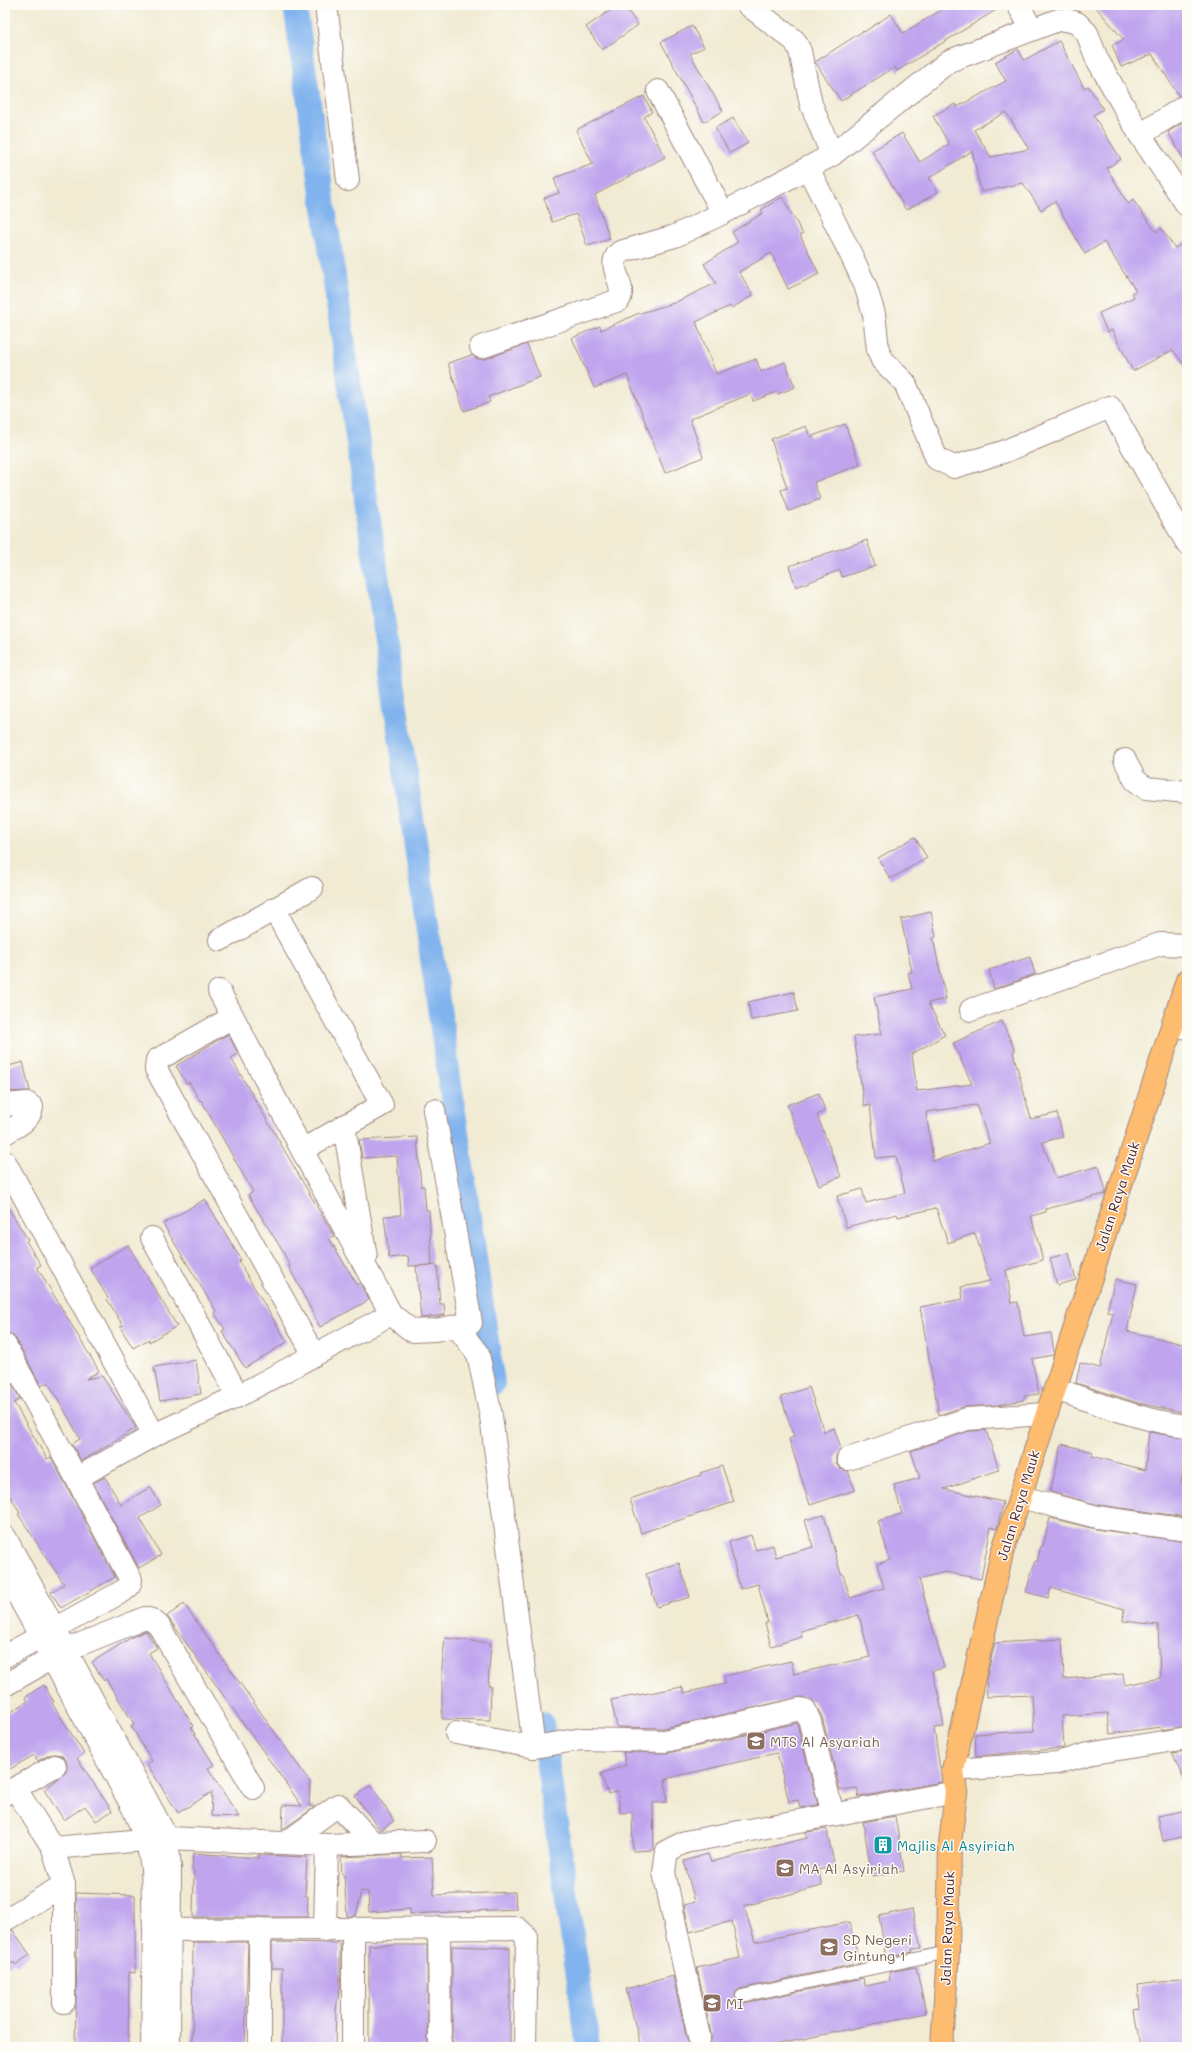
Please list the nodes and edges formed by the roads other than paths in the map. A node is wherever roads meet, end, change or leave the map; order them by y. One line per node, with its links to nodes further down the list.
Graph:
1 (326, 5): 10 (street)
2 (748, 5): 8 (street)
3 (1018, 5): 4 (street)
4 (1032, 29): 7 (street); 8 (street)
5 (658, 91): 12 (street)
6 (1187, 105): 7 (street)
7 (1140, 135): 11 (street)
8 (832, 155): 9 (street)
9 (808, 168): 12 (street); 14 (street)
10 (348, 180)
11 (1187, 206)
12 (723, 213): 13 (street)
13 (481, 347)
14 (1187, 543)
15 (1125, 760): 16 (street)
16 (1187, 792)
17 (312, 888): 18 (street)
18 (274, 909): 19 (street); 28 (street)
19 (220, 940)
20 (1187, 945): 23 (street)
21 (1187, 980): 25 (main road, Jalan Raya Mauk)
22 (219, 991): 24 (street)
23 (971, 1010)
24 (233, 1017): 30 (street); 37 (street)
25 (1180, 1026): 38 (main road, Jalan Raya Mauk)
26 (5, 1105): 29 (street)
27 (434, 1110): 35 (street)
28 (344, 1126): 30 (street); 33 (street)
29 (5, 1133)
30 (302, 1150): 33 (street)
31 (5, 1162): 42 (street)
32 (152, 1238): 39 (street)
33 (368, 1274): 34 (street)
34 (391, 1314): 35 (street); 37 (street)
35 (457, 1327): 55 (street)
36 (5, 1345): 44 (street)
37 (314, 1355): 39 (street)
38 (1055, 1389): 40 (main road, Jalan Raya Mauk); 41 (street)
39 (238, 1396): 42 (street)
40 (1046, 1414): 43 (street); 45 (main road, Jalan Raya Mauk)
41 (1187, 1426)
42 (154, 1435): 44 (street)
43 (848, 1459)
44 (77, 1478): 49 (street)
45 (1021, 1497): 46 (street); 57 (main road, Jalan Raya Mauk)
46 (1187, 1530)
47 (5, 1537): 49 (street)
48 (5, 1571): 49 (street)
49 (48, 1634): 50 (street); 51 (street)
50 (59, 1654): 52 (street); 58 (street); 62 (street)
51 (5, 1656)
52 (5, 1686)
53 (456, 1733): 55 (street)
54 (1187, 1738): 57 (street)
55 (538, 1746): 61 (street)
56 (55, 1766): 59 (street)
57 (953, 1770): 60 (main road, Jalan Raya Mauk)
58 (252, 1788)
59 (10, 1791): 67 (street)
60 (956, 1792): 61 (street); 75 (main road, Jalan Raya Mauk)
61 (833, 1815): 78 (street)
62 (157, 1839): 64 (street); 67 (street); 72 (street)
63 (425, 1841): 65 (street)
64 (286, 1843): 65 (street); 66 (street)
65 (374, 1844): 66 (street)
66 (327, 1845): 74 (street)
67 (52, 1848): 68 (street)
68 (64, 1885): 69 (street); 77 (street)
69 (5, 1920)
70 (353, 1928): 71 (street); 74 (street); 82 (street)
71 (439, 1928): 83 (street); 84 (street)
72 (162, 1929): 73 (street); 79 (street); 80 (street)
73 (260, 1929): 74 (street); 81 (street)
74 (325, 1930)
75 (948, 1952): 76 (lane); 85 (main road, Jalan Raya Mauk)
76 (742, 1996)
77 (64, 2002)
78 (699, 2037)
79 (152, 2047)
80 (169, 2047)
81 (260, 2047)
82 (353, 2047)
83 (440, 2047)
84 (525, 2047)
85 (942, 2047)

